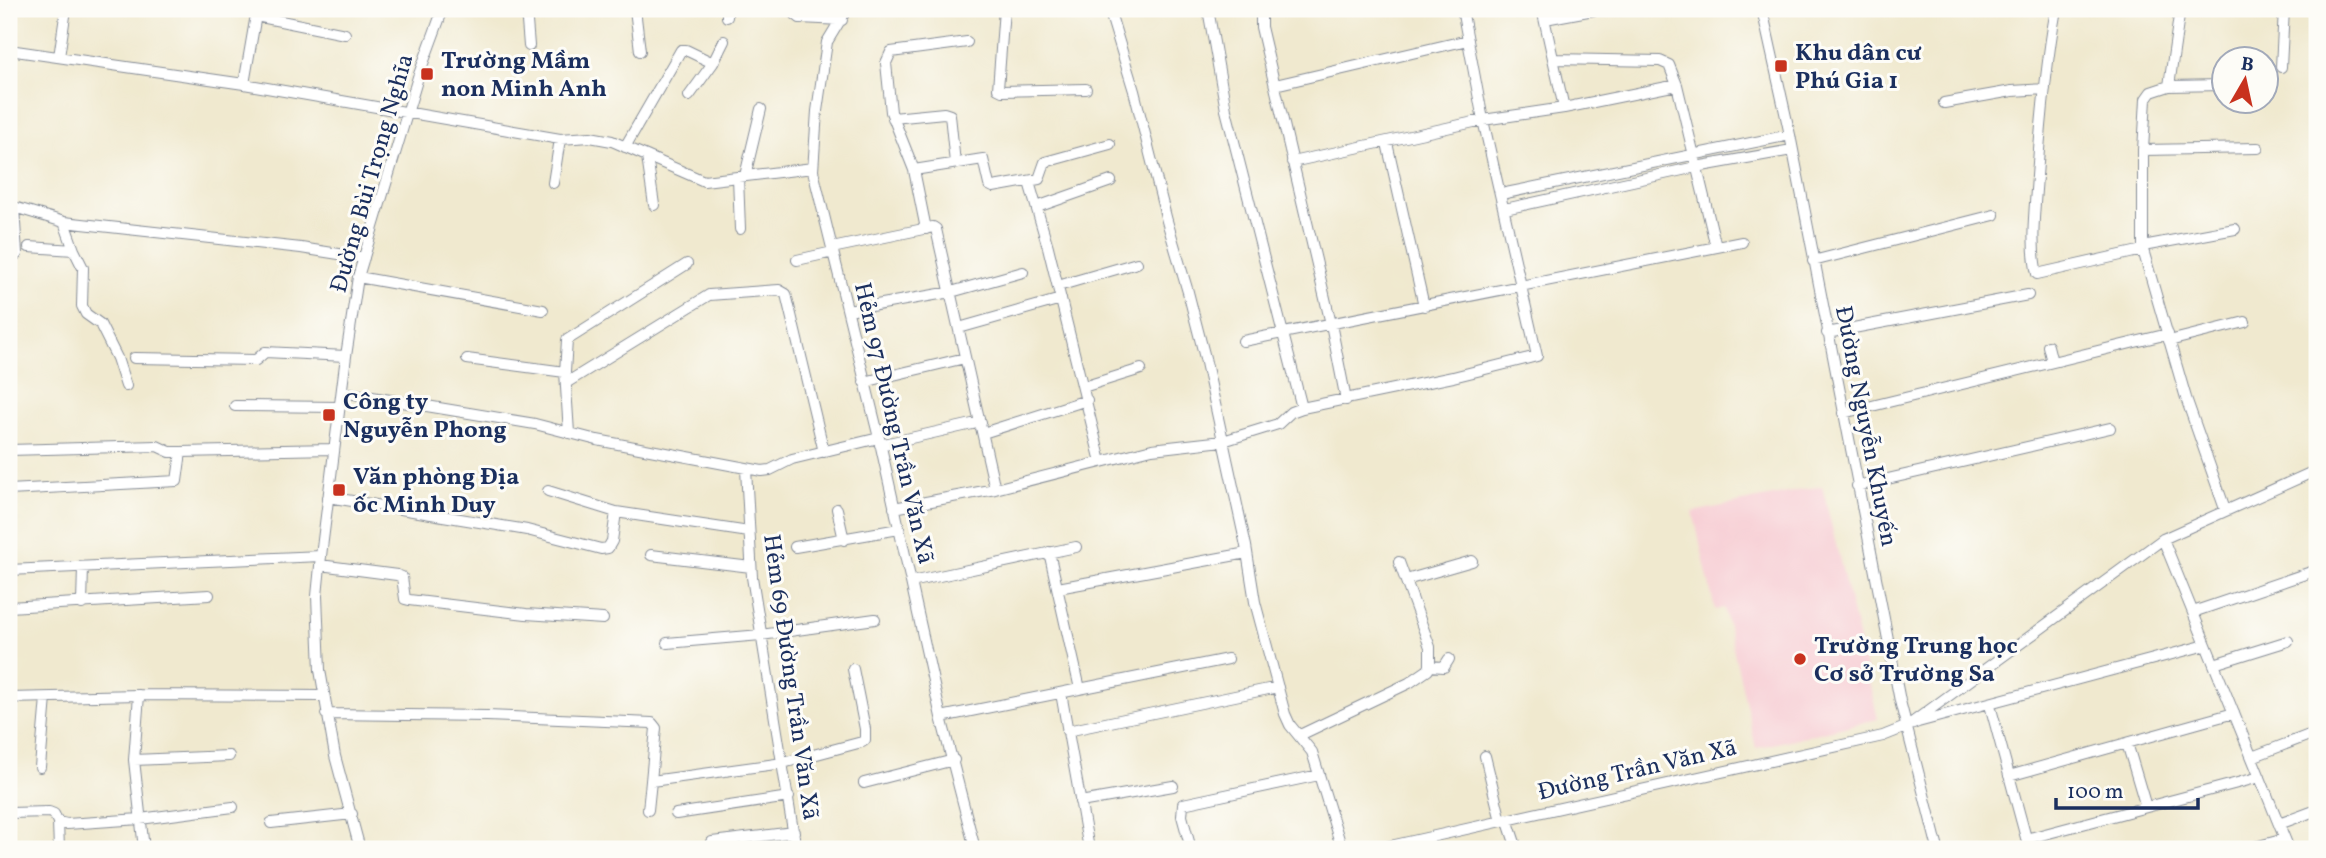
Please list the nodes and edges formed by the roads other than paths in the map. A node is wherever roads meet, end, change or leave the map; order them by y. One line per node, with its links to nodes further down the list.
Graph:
1 (66, 9): 28 (street)
2 (443, 9): 43 (street, Đường Bùi Trọng Nghĩa)
3 (526, 9): 25 (street)
4 (635, 9): 27 (street)
5 (847, 9): 20 (street, Hẻm 97 Đường Trần Văn Xã)
6 (1004, 9): 37 (street)
7 (1109, 9): 126 (street)
8 (1208, 9): 100 (street)
9 (1261, 9): 33 (street)
10 (1462, 9): 22 (street)
11 (1599, 9): 16 (street)
12 (1762, 9): 46 (street, Đường Nguyễn Khuyến)
13 (2056, 9): 38 (street)
14 (2180, 9): 36 (street)
15 (2284, 9): 31 (street)
16 (1587, 10): 19 (street)
17 (257, 12): 21 (street); 32 (street)
18 (797, 14): 20 (street)
19 (1543, 14): 29 (street)
20 (842, 20): 59 (street, Hẻm 97 Đường Trần Văn Xã)
21 (345, 34)
22 (1468, 40): 33 (street); 45 (street)
23 (723, 41): 30 (street)
24 (967, 42): 44 (street)
25 (529, 46)
26 (9, 50): 28 (street)
27 (640, 51)
28 (59, 57): 32 (street)
29 (1553, 59): 34 (street); 41 (street)
30 (713, 63): 39 (street); 50 (street)
31 (2281, 67)
32 (244, 84): 43 (street)
33 (1275, 85): 56 (street)
34 (1676, 85): 41 (street); 54 (street)
35 (2210, 85): 36 (street)
36 (2169, 86): 53 (street)
37 (1086, 89)
38 (2045, 89): 40 (street); 77 (street)
39 (689, 96)
40 (1944, 103)
41 (1564, 108): 45 (street)
42 (761, 109): 61 (street)
43 (408, 112): 47 (street); 81 (street, Đường Bùi Trọng Nghĩa)
44 (893, 118): 57 (street); 60 (street)
45 (1483, 120): 48 (street); 65 (street)
46 (1790, 135): 52 (street, Đường Nguyễn Khuyến); 54 (street)
47 (560, 139): 50 (street); 64 (street)
48 (1387, 143): 56 (street); 93 (street)
49 (1110, 144): 63 (street)
50 (625, 147): 55 (street)
51 (2258, 148): 53 (street)
52 (1792, 150): 58 (street); 83 (street, Đường Nguyễn Khuyến)
53 (2143, 150): 77 (street)
54 (1693, 154): 58 (street); 65 (street)
55 (647, 157): 61 (street); 66 (street)
56 (1292, 162): 97 (street)
57 (955, 163): 60 (street); 63 (street)
58 (1696, 167): 68 (street); 76 (street)
59 (813, 168): 61 (street); 79 (street, Hẻm 97 Đường Trần Văn Xã)
60 (914, 170): 72 (street)
61 (741, 177): 71 (street)
62 (1111, 181): 67 (street)
63 (1029, 182): 67 (street)
64 (553, 183)
65 (1501, 194): 68 (street)
66 (654, 205)
67 (1037, 207): 88 (street)
68 (1505, 209): 89 (street)
69 (1994, 215): 83 (street)
70 (64, 222): 78 (street); 80 (street); 81 (street)
71 (740, 229)
72 (926, 229): 79 (street); 90 (street)
73 (2235, 229): 77 (street)
74 (1742, 242): 76 (street)
75 (29, 247): 78 (street)
76 (1716, 247): 89 (street)
77 (2143, 248): 101 (street)
78 (74, 250): 113 (street)
79 (833, 250): 82 (street); 95 (street, Hẻm 97 Đường Trần Văn Xã)
80 (17, 254)
81 (364, 258): 87 (street, Đường Bùi Trọng Nghĩa)
82 (797, 260)
83 (1813, 261): 99 (street, Đường Nguyễn Khuyến)
84 (1137, 263): 88 (street)
85 (687, 264): 110 (street)
86 (1023, 272): 90 (street)
87 (358, 277): 94 (street); 104 (street, Đường Bùi Trọng Nghĩa)
88 (1058, 286): 92 (street)
89 (1522, 286): 93 (street); 117 (street)
90 (951, 292): 95 (street); 98 (street)
91 (2028, 295): 99 (street)
92 (1061, 299): 98 (street); 114 (street)
93 (1424, 306): 97 (street)
94 (543, 310)
95 (848, 310): 111 (street, Hẻm 97 Đường Trần Văn Xã)
96 (2245, 322): 101 (street)
97 (1331, 324): 100 (street); 117 (street)
98 (959, 328): 106 (street)
99 (1827, 333): 121 (street, Đường Nguyễn Khuyến)
100 (1283, 334): 102 (street); 120 (street)
101 (2169, 338): 108 (street); 141 (street)
102 (1243, 341)
103 (2048, 346): 108 (street)
104 (346, 355): 105 (street); 115 (street, Đường Bùi Trọng Nghĩa)
105 (134, 358)
106 (965, 358): 111 (street); 122 (street)
107 (467, 359): 110 (street)
108 (2052, 362): 121 (street)
109 (1141, 369): 114 (street)
110 (565, 372): 112 (street)
111 (864, 382): 125 (street, Hẻm 97 Đường Trần Văn Xã)
112 (566, 383): 124 (street); 130 (street)
113 (126, 386)
114 (1083, 387): 116 (street)
115 (342, 391): 119 (street, Đường Bùi Trọng Nghĩa); 124 (street)
116 (1087, 400): 122 (street); 131 (street)
117 (1346, 400): 120 (street)
118 (235, 406): 119 (street)
119 (340, 407): 127 (street, Đường Bùi Trọng Nghĩa)
120 (1302, 408): 126 (street)
121 (1843, 413): 134 (street, Đường Nguyễn Khuyến)
122 (982, 427): 125 (street); 135 (street)
123 (2110, 428): 134 (street)
124 (569, 433): 132 (street)
125 (880, 441): 130 (street); 139 (street, Hẻm 97 Đường Trần Văn Xã)
126 (1223, 441): 131 (street); 150 (street)
127 (334, 449): 129 (street); 138 (street, Đường Bùi Trọng Nghĩa)
128 (9, 450): 129 (street)
129 (181, 452): 136 (street)
130 (824, 452): 132 (street)
131 (1101, 462): 135 (street)
132 (746, 469): 144 (street, Hẻm 69 Đường Trần Văn Xã)
133 (2317, 470): 141 (street, Đường Trần Văn Xã)
134 (1857, 486): 188 (street, Đường Nguyễn Khuyến)
135 (995, 489): 139 (street)
136 (9, 490)
137 (548, 491): 142 (street)
138 (328, 497): 142 (street); 152 (street, Đường Bùi Trọng Nghĩa)
139 (894, 508): 143 (street, Hẻm 97 Đường Trần Văn Xã)
140 (837, 509): 146 (street)
141 (2225, 509): 145 (street, Đường Trần Văn Xã)
142 (616, 512): 144 (street)
143 (899, 529): 146 (street); 160 (street, Hẻm 97 Đường Trần Văn Xã)
144 (749, 533): 156 (street, Hẻm 69 Đường Trần Văn Xã)
145 (2163, 539): 165 (street); 188 (street, Đường Trần Văn Xã)
146 (844, 540): 147 (street)
147 (795, 547)
148 (1076, 547): 149 (street)
149 (1049, 552): 160 (street); 161 (street)
150 (1247, 553): 161 (street); 177 (street)
151 (651, 555): 156 (street)
152 (320, 560): 155 (street); 166 (street); 181 (street, Đường Bùi Trọng Nghĩa)
153 (1472, 561): 159 (street)
154 (1399, 562): 159 (street)
155 (83, 567): 157 (street); 163 (street)
156 (751, 567): 168 (street, Hẻm 69 Đường Trần Văn Xã)
157 (9, 570)
158 (2317, 570): 165 (street)
159 (1406, 580): 174 (street)
160 (911, 582): 187 (street, Hẻm 97 Đường Trần Văn Xã)
161 (1058, 588): 178 (street)
162 (209, 595): 163 (street)
163 (82, 604): 164 (street)
164 (9, 607)
165 (2193, 612): 171 (street)
166 (603, 619)
167 (875, 619): 168 (street)
168 (761, 635): 170 (street); 198 (street, Hẻm 69 Đường Trần Văn Xã)
169 (2287, 641): 173 (street)
170 (667, 643)
171 (2206, 645): 173 (street); 184 (street)
172 (1228, 659): 178 (street)
173 (2214, 664): 185 (street)
174 (1430, 666): 175 (street); 191 (street)
175 (1447, 667)
176 (853, 670): 198 (street)
177 (1278, 687): 189 (street); 191 (street)
178 (1080, 689): 179 (street)
179 (1061, 693): 187 (street); 189 (street)
180 (139, 695): 181 (street); 183 (street); 196 (street)
181 (323, 696): 186 (street, Đường Bùi Trọng Nghĩa)
182 (9, 698): 183 (street)
183 (46, 698): 199 (street)
184 (1990, 705): 188 (street); 201 (street)
185 (2234, 713): 192 (street); 195 (street)
186 (327, 714): 203 (street); 213 (street, Đường Bùi Trọng Nghĩa)
187 (941, 717): 197 (street, Hẻm 97 Đường Trần Văn Xã)
188 (1909, 725): 216 (street, Đường Trần Văn Xã); 234 (street, Đường Nguyễn Khuyến)
189 (1068, 731): 207 (street)
190 (2317, 732): 195 (street)
191 (1300, 735): 200 (street)
192 (2127, 743): 201 (street); 209 (street)
193 (229, 756): 196 (street)
194 (1485, 756): 216 (street)
195 (2252, 757): 202 (street)
196 (134, 760): 215 (street)
197 (954, 761): 204 (street); 228 (street, Hẻm 97 Đường Trần Văn Xã)
198 (783, 763): 203 (street); 206 (street, Hẻm 69 Đường Trần Văn Xã)
199 (40, 766)
200 (1320, 775): 230 (street); 231 (street)
201 (2010, 776): 223 (street)
202 (2260, 777): 209 (street); 219 (street)
203 (651, 781): 210 (street)
204 (864, 783)
205 (1173, 786): 207 (street)
206 (789, 797): 214 (street); 220 (street, Hẻm 69 Đường Trần Văn Xã)
207 (1080, 802): 229 (street)
208 (233, 807): 215 (street)
209 (2146, 807): 223 (street)
210 (648, 810)
211 (2317, 810): 219 (street)
212 (9, 813): 217 (street)
213 (352, 814): 218 (street); 226 (street, Đường Bùi Trọng Nghĩa)
214 (677, 814)
215 (140, 819): 217 (street); 225 (street)
216 (1504, 820): 232 (street, Đường Trần Văn Xã); 233 (street)
217 (58, 822): 224 (street)
218 (271, 823)
219 (2279, 824): 221 (street)
220 (794, 832): 222 (street); 227 (street, Hẻm 69 Đường Trần Văn Xã)
221 (2284, 839): 235 (street); 236 (street)
222 (712, 842)
223 (2028, 844)
224 (59, 849)
225 (144, 849)
226 (360, 849)
227 (796, 849)
228 (975, 849)
229 (1089, 849)
230 (1191, 849)
231 (1342, 849)
232 (1377, 849)
233 (1517, 849)
234 (1938, 849)
235 (2247, 849)
236 (2289, 849)

